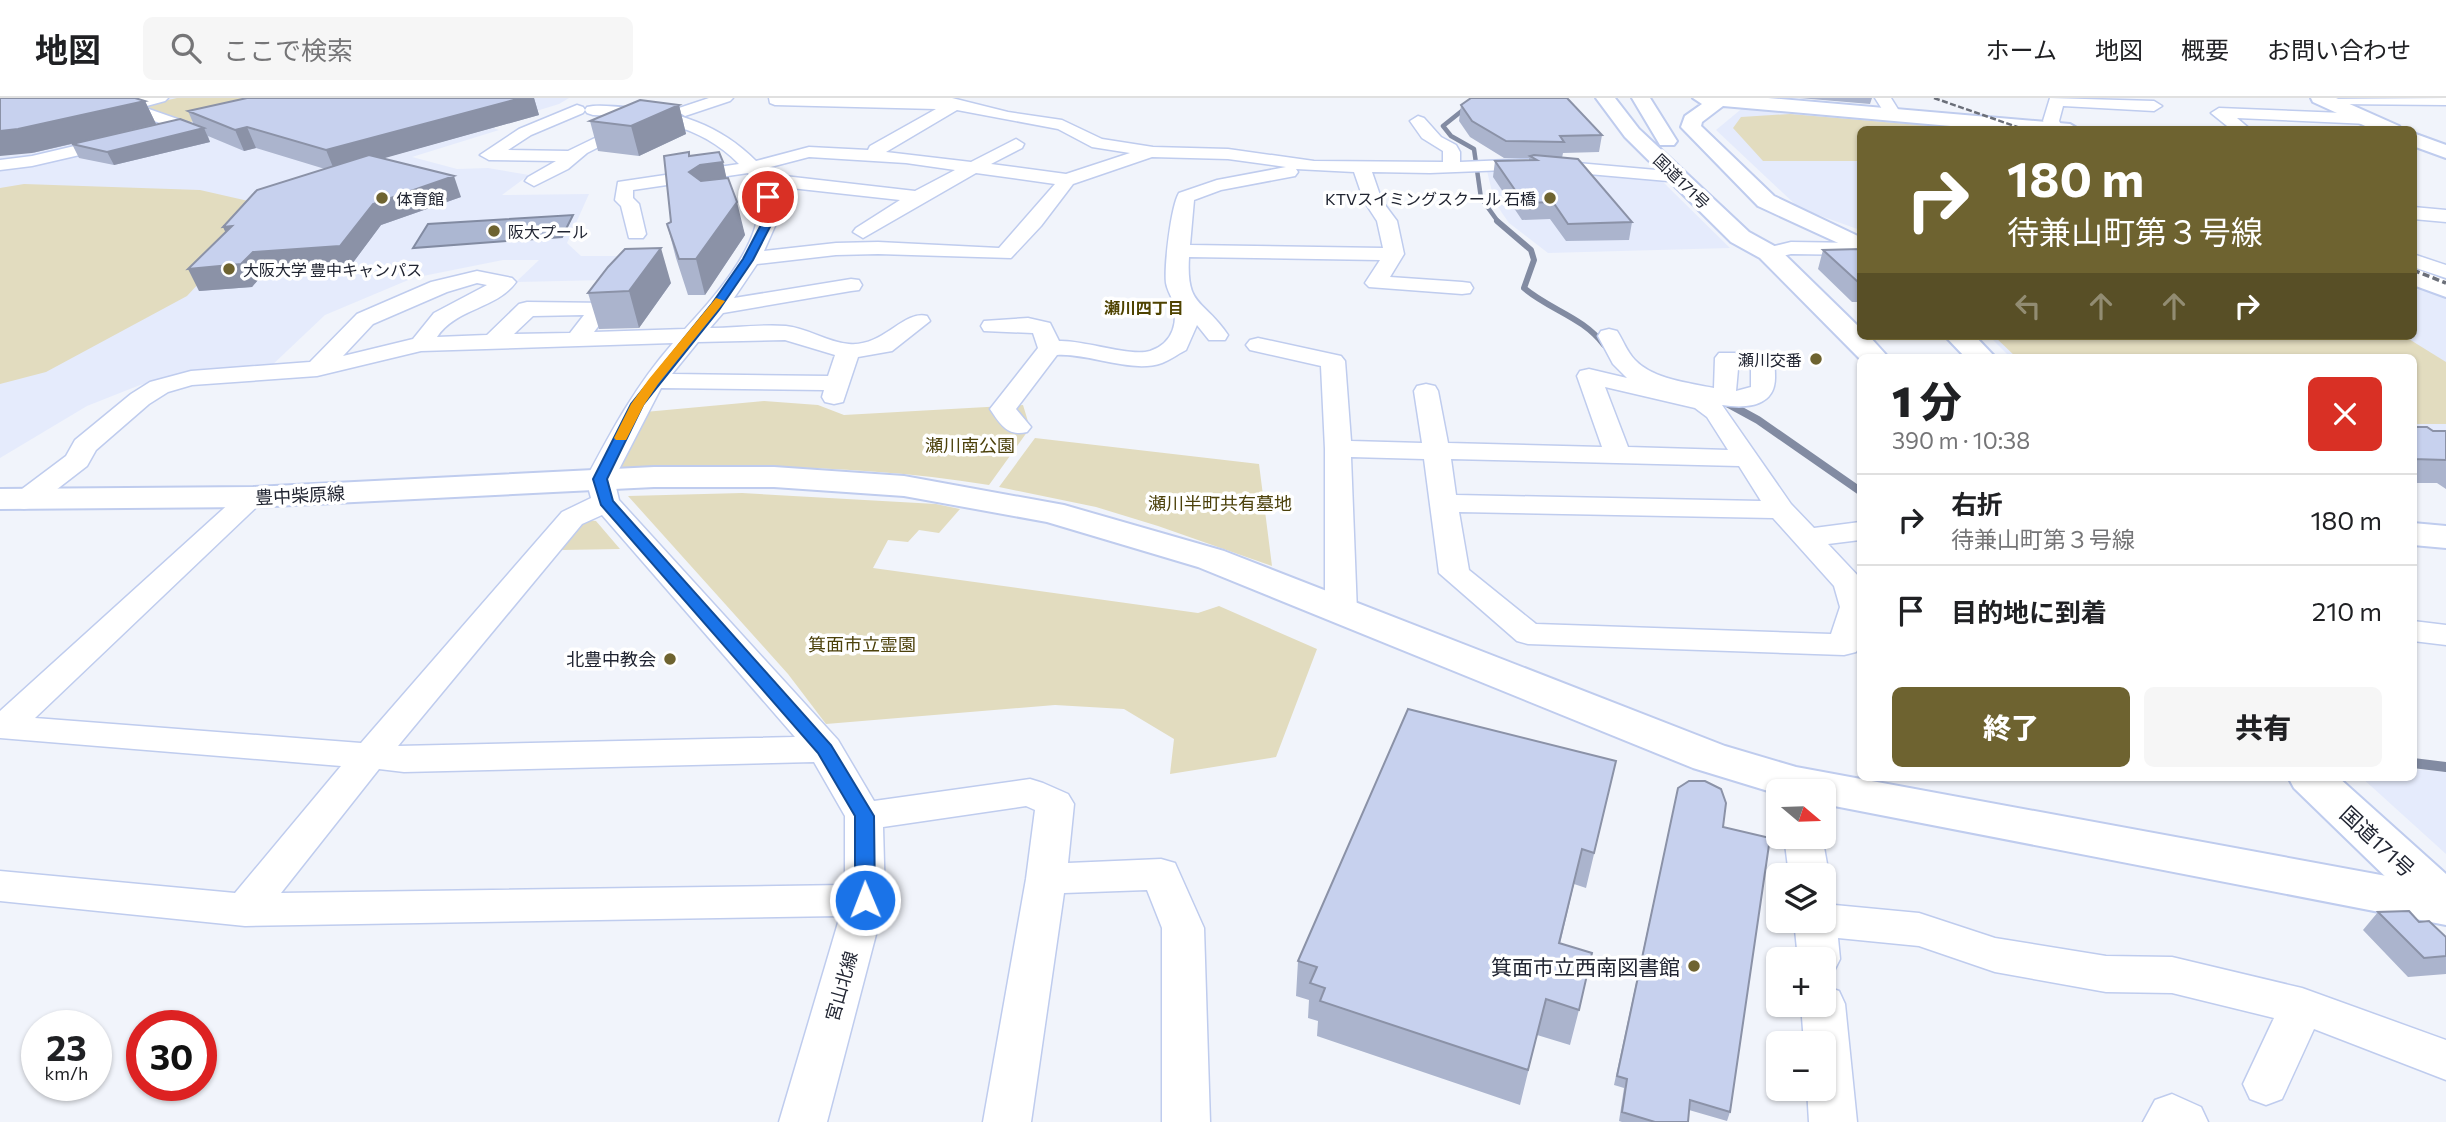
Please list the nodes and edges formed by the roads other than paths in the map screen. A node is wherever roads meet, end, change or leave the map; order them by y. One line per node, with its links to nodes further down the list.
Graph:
1 (160, 98): 39 (street)
2 (725, 98): 17 (street)
3 (1592, 98): 28 (main road)
4 (1605, 98): 28 (main road, 国道171号)
5 (1624, 98): 29 (main road, 国道171号)
6 (1641, 98): 29 (main road)
7 (1711, 99): 13 (main road); 54 (main road)
8 (2322, 99): 11 (street); 19 (main road)
9 (775, 100): 12 (street)
10 (2049, 100): 15 (street); 24 (street)
11 (2446, 100)
12 (947, 101): 18 (street); 33 (street)
13 (1828, 103): 14 (main road)
14 (1888, 106): 21 (main road)
15 (2154, 106)
16 (660, 107): 36 (street); 36 (street); 44 (street)
17 (685, 111)
18 (1008, 117): 27 (street); 34 (street)
19 (2368, 119): 25 (street); 26 (main road)
20 (1419, 121): 43 (street)
21 (1979, 122): 22 (main road); 23 (main road)
22 (1990, 126)
23 (2023, 126)
24 (2054, 126)
25 (2237, 126)
26 (2383, 126)
27 (987, 127)
28 (1627, 127): 45 (main road, 国道171号)
29 (1667, 141): 57 (main road, 国道171号)
30 (1016, 144): 41 (street)
31 (2417, 146): 35 (main road)
32 (2417, 146): 38 (main road)
33 (876, 150)
34 (1153, 152): 42 (street); 46 (street)
35 (2446, 152)
36 (572, 156): 47 (street)
37 (651, 160): 44 (street)
38 (2446, 160)
39 (0, 165)
40 (1361, 165): 42 (street); 43 (street); 58 (street)
41 (976, 166): 44 (street); 46 (street); 48 (street)
42 (1314, 166): 56 (street)
43 (1466, 166): 45 (street)
44 (755, 175): 48 (street); 49 (street); 52 (street); 60 (street)
45 (1679, 177): 57 (main road, 国道171号)
46 (1067, 180): 53 (street)
47 (534, 181)
48 (918, 197): 53 (street)
49 (744, 200)
50 (2446, 216): 51 (street)
51 (2417, 221)
52 (636, 234)
53 (848, 241): 60 (street)
54 (1857, 246)
55 (1857, 248): 57 (street)
56 (1179, 251): 58 (street); 67 (street)
57 (1769, 253): 59 (street); 81 (main road, 国道171号)
58 (1394, 254): 65 (street)
59 (1857, 256)
60 (748, 260): 68 (street)
61 (2417, 261): 62 (street)
62 (2446, 272)
63 (2417, 278): 66 (main road)
64 (851, 285): 68 (street)
65 (1462, 288)
66 (2446, 289)
67 (1184, 302): 72 (street); 79 (street)
68 (715, 307): 71 (street)
69 (919, 321): 80 (street)
70 (992, 326): 79 (street)
71 (692, 335): 74 (street); 80 (street); 86 (street)
72 (1217, 335)
73 (1609, 335): 88 (street)
74 (576, 340): 76 (street); 76 (street)
75 (1963, 340): 82 (main road)
76 (494, 341): 77 (street)
77 (421, 344): 85 (street); 85 (street)
78 (1258, 345): 90 (street)
79 (1051, 348): 89 (street)
80 (848, 351): 86 (street)
81 (1871, 354)
82 (1978, 354)
83 (1727, 358): 88 (street)
84 (1763, 365): 88 (street)
85 (317, 369): 96 (street)
86 (654, 382): 94 (street)
87 (1426, 391): 91 (street)
88 (1708, 397): 92 (street); 93 (street)
89 (1018, 427)
90 (1338, 449): 91 (street); 103 (street)
91 (1436, 451): 92 (street); 97 (street)
92 (1618, 455): 93 (street)
93 (1747, 458): 98 (street)
94 (603, 491): 95 (main road, 豊中柴原線); 103 (main road, 豊中柴原線); 107 (street, 宮山北線); 108 (street)
95 (253, 497): 96 (main road, 豊中柴原線); 106 (street)
96 (12, 500)
97 (1443, 503): 98 (street); 102 (street)
98 (1781, 510): 102 (street)
99 (1857, 531): 102 (street)
100 (2417, 534): 101 (main road)
101 (2446, 537)
102 (1804, 538)
103 (1341, 612): 109 (main road, 豊中柴原線)
104 (2417, 631): 105 (street)
105 (2446, 635)
106 (1, 728): 108 (street)
107 (825, 749): 108 (street); 112 (street, 宮山北線)
108 (370, 756): 117 (street)
109 (1773, 779)
110 (2314, 781): 116 (main road, 国道171号)
111 (1836, 794): 116 (main road, 豊中柴原線)
112 (864, 816): 113 (street); 115 (street, 宮山北線)
113 (1046, 879): 124 (street); 125 (street)
114 (0, 886): 117 (street)
115 (865, 900): 117 (street); 123 (street, 宮山北線)
116 (2446, 905)
117 (245, 910)
118 (1836, 920): 119 (street)
119 (2302, 1006): 121 (street); 122 (street)
120 (1823, 1017): 126 (street)
121 (2446, 1060)
122 (2266, 1084)
123 (803, 1122)
124 (1007, 1122)
125 (1186, 1122)
126 (1833, 1122)
127 (2167, 1122): 128 (street)
128 (2184, 1122)

